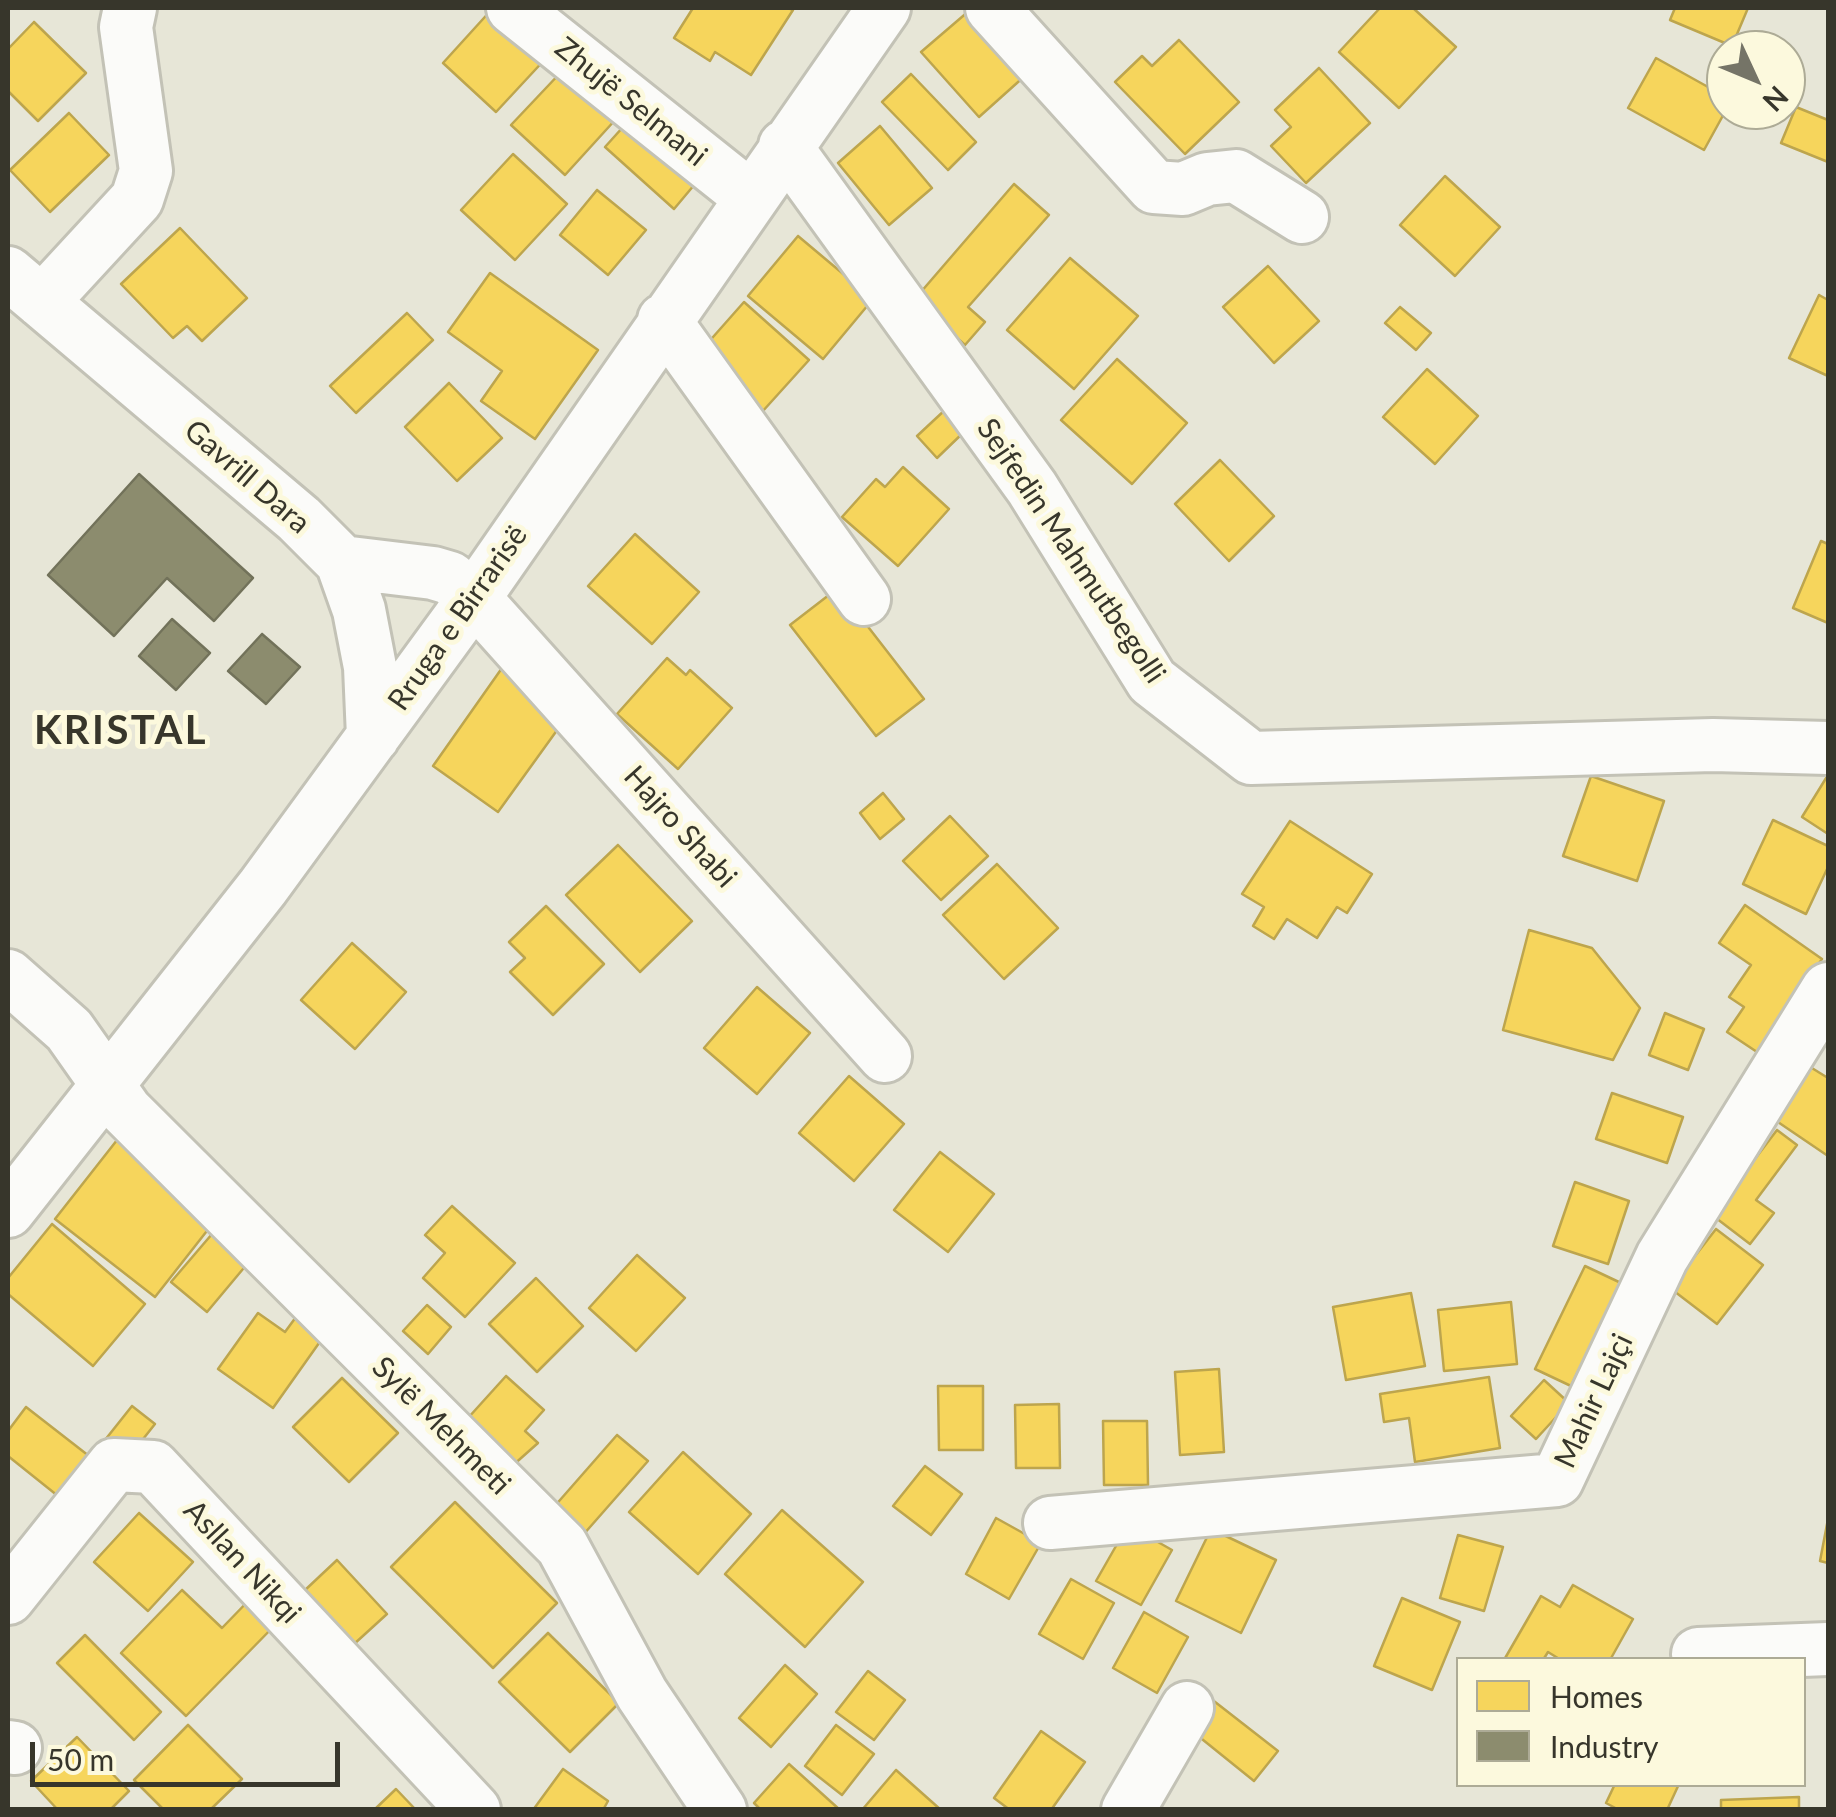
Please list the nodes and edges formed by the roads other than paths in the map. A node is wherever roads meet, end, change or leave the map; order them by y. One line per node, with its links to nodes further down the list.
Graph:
1 (130, 8): 8 (street, Gavrill Dara)
2 (513, 8): 6 (street, Zhujë Selmani)
3 (884, 8): 5 (street, Rruga e Birrarisë)
4 (992, 8): 7 (street)
5 (785, 146): 6 (street, Rruga e Birrarisë); 14 (street, Sejfedin Mahmutbegolli)
6 (749, 196): 9 (street, Rruga e Birrarisë)
7 (1302, 218)
8 (25, 288): 10 (street, Gavrill Dara)
9 (664, 320): 11 (street, Rruga e Birrarisë); 12 (street)
10 (342, 562): 11 (street); 13 (street)
11 (474, 598): 13 (street, Rruga e Birrarisë); 17 (street, Hajro Shabi)
12 (864, 599)
13 (372, 737): 18 (street, Rruga e Birrarisë)
14 (1828, 748)
15 (8, 976): 18 (street, Sylë Mehmeti)
16 (1828, 989): 20 (street, Mahir Lajçi)
17 (885, 1056)
18 (107, 1084): 19 (street, Rruga e Birrarisë); 26 (street, Sylë Mehmeti)
19 (8, 1211)
20 (1050, 1524)
21 (8, 1598): 25 (street, Asllan Nikqi)
22 (1828, 1648): 23 (street)
23 (1698, 1654)
24 (1186, 1708): 27 (street)
25 (474, 1810)
26 (720, 1810)
27 (1128, 1810)

